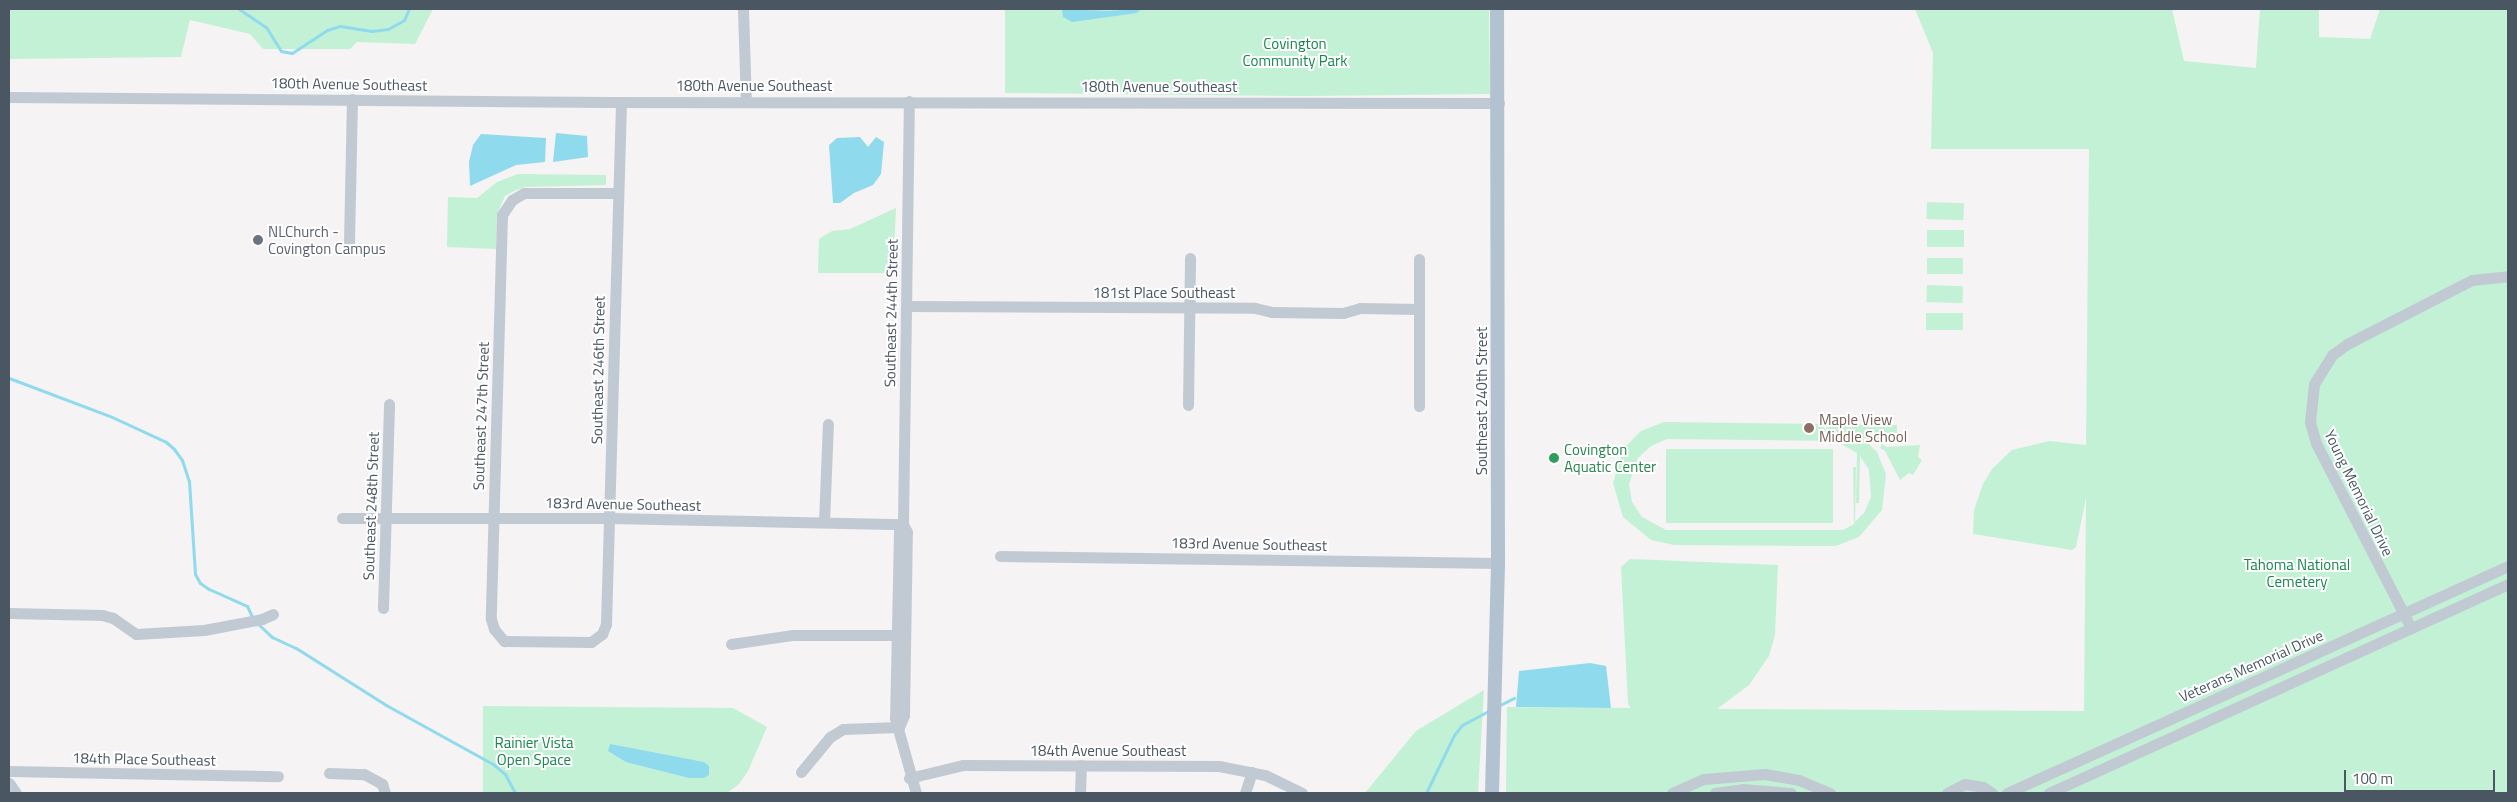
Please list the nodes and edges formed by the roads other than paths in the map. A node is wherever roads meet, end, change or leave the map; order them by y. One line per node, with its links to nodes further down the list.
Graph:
1 (743, 9): 7 (street)
2 (1497, 9): 8 (main road, Southeast 240th Street)
3 (9, 97): 4 (street, 180th Avenue Southeast)
4 (352, 99): 6 (street, 180th Avenue Southeast); 10 (street)
5 (909, 101): 7 (street, 180th Avenue Southeast); 8 (street, 180th Avenue Southeast); 14 (street, Southeast 244th Street)
6 (621, 102): 7 (street, 180th Avenue Southeast); 9 (street, Southeast 246th Street)
7 (746, 102)
8 (1499, 103): 28 (main road, Southeast 240th Street)
9 (617, 193): 23 (street, Southeast 247th Street); 24 (street, Southeast 246th Street)
10 (349, 242)
11 (1190, 258): 15 (street)
12 (1419, 258): 16 (street)
13 (2508, 276): 33 (street, Young Memorial Drive)
14 (907, 306): 15 (street, 181st Place Southeast); 26 (street, Southeast 244th Street)
15 (1190, 309): 16 (street, 181st Place Southeast); 18 (street)
16 (1419, 309): 19 (street)
17 (389, 404): 22 (street, Southeast 248th Street)
18 (1188, 405)
19 (1419, 406)
20 (828, 424): 25 (street)
21 (342, 518): 22 (street, 183rd Avenue Southeast)
22 (386, 518): 23 (street, 183rd Avenue Southeast); 31 (street, Southeast 248th Street)
23 (494, 518): 24 (street, 183rd Avenue Southeast); 36 (street, Southeast 247th Street)
24 (609, 518): 25 (street, 183rd Avenue Southeast); 36 (street, Southeast 246th Street)
25 (824, 522): 26 (street, 183rd Avenue Southeast)
26 (903, 524): 37 (street, Southeast 244th Street)
27 (1000, 556): 28 (street, 183rd Avenue Southeast)
28 (1498, 563): 54 (main road, Southeast 240th Street)
29 (2508, 566): 33 (street, Veterans Memorial Drive)
30 (2508, 584): 35 (street, Veterans Memorial Drive)
31 (383, 608)
32 (9, 613): 34 (street)
33 (2403, 613): 35 (street, Young Memorial Drive); 61 (street, Veterans Memorial Drive)
34 (273, 614)
35 (2411, 628): 62 (street, Veterans Memorial Drive)
36 (497, 634)
37 (901, 635): 38 (street); 39 (street, Southeast 244th Street)
38 (731, 644)
39 (899, 727): 42 (street); 46 (street, Southeast 244th Street)
40 (1081, 765): 43 (street, 184th Avenue Southeast); 46 (street, 184th Avenue Southeast); 51 (street)
41 (9, 771): 45 (street, 184th Place Southeast)
42 (801, 772)
43 (1252, 772): 52 (street); 53 (street, 184th Avenue Southeast)
44 (329, 773): 49 (street)
45 (278, 776)
46 (909, 778): 50 (street, Southeast 244th Street)
47 (9, 783): 48 (street)
48 (16, 793)
49 (385, 793)
50 (916, 793)
51 (1080, 793)
52 (1244, 793)
53 (1302, 793)
54 (1492, 793)
55 (1672, 793): 58 (street)
56 (1715, 793): 57 (street)
57 (1791, 793)
58 (1830, 793)
59 (1947, 793): 60 (street)
60 (1992, 793)
61 (2007, 793)
62 (2049, 793)

